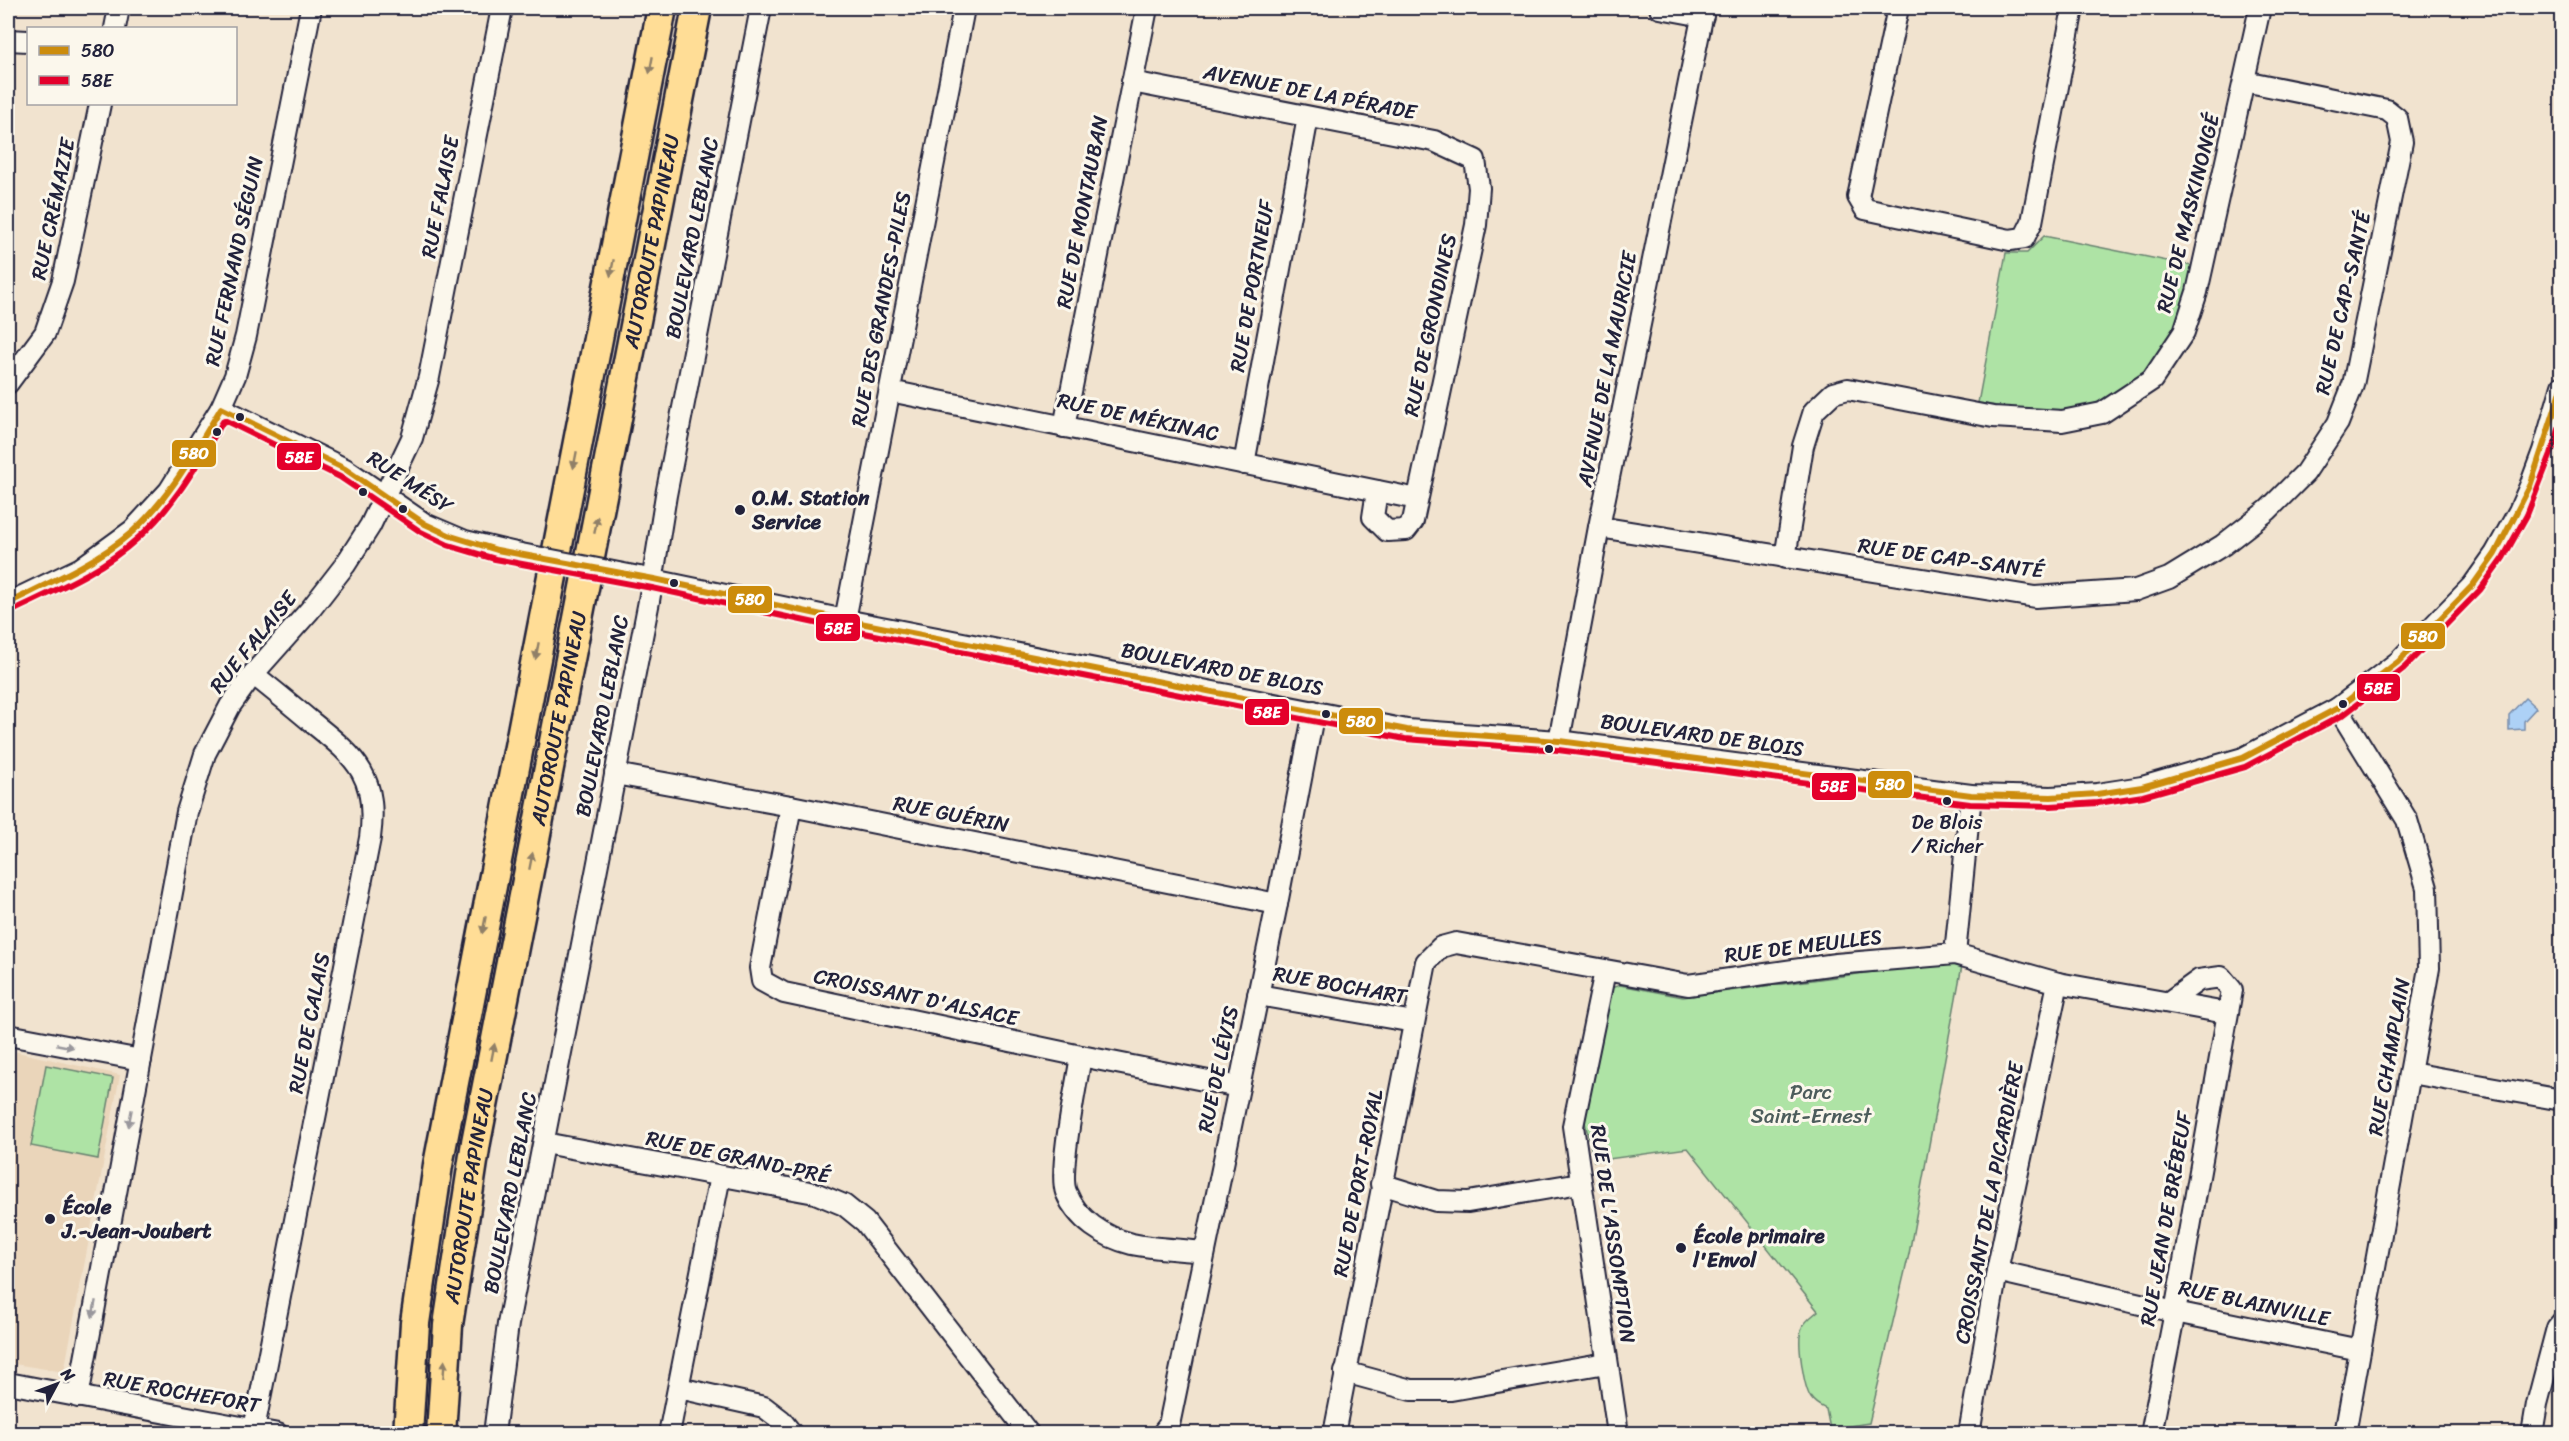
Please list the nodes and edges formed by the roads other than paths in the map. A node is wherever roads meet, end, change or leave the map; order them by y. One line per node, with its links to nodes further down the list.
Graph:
1 (119, 8): 14 (street)
2 (311, 8): 25 (street, RUE FERNAND SÉGUIN)
3 (502, 8): 29 (street, RUE FALAISE)
4 (663, 8): 74 (highway, AUTOROUTE PAPINEAU, one-way to 74)
5 (697, 8): 75 (highway, AUTOROUTE PAPINEAU, one-way to 5)
6 (761, 8): 33 (street, BOULEVARD LEBLANC)
7 (964, 8): 24 (street, RUE DES GRANDES-PILES)
8 (1147, 8): 17 (street, RUE DE MONTAUBAN)
9 (1660, 8): 13 (street)
10 (1898, 8): 11 (street)
11 (2073, 8)
12 (2260, 8): 18 (street, RUE DE MASKINONGÉ)
13 (1703, 12): 31 (street, AVENUE DE LA MAURICIE)
14 (115, 27)
15 (8, 40): 16 (street)
16 (27, 41)
17 (1132, 81): 20 (street, AVENUE DE LA PÉRADE); 26 (street, RUE DE MONTAUBAN)
18 (2244, 81): 32 (street, RUE DE MASKINONGÉ); 32 (street, RUE DE CAP-SANTÉ)
19 (100, 105): 22 (street, RUE CRÉMAZIE)
20 (1308, 117): 21 (street, AVENUE DE LA PÉRADE); 27 (street, RUE DE PORTNEUF)
21 (1475, 160): 30 (street, RUE DE GRONDINES)
22 (8, 383)
23 (2562, 386): 37 (street, BOULEVARD DE BLOIS)
24 (890, 391): 26 (street, RUE DE MÉKINAC); 35 (street, RUE DES GRANDES-PILES)
25 (221, 408): 29 (street, RUE MÉSY); 34 (street, RUE FERNAND SÉGUIN)
26 (1064, 427): 27 (street, RUE DE MÉKINAC)
27 (1244, 464): 28 (street, RUE DE MÉKINAC)
28 (1377, 491): 30 (street, RUE DE MÉKINAC); 30 (street)
29 (385, 496): 33 (street, RUE MÉSY, bridge); 36 (street, RUE FALAISE)
30 (1417, 499)
31 (1599, 527): 32 (street, RUE DE CAP-SANTÉ); 39 (street, AVENUE DE LA MAURICIE)
32 (1785, 558)
33 (646, 578): 35 (street, BOULEVARD DE BLOIS); 40 (street, BOULEVARD LEBLANC)
34 (8, 603)
35 (845, 620): 38 (street, BOULEVARD DE BLOIS)
36 (253, 674): 54 (street, RUE FALAISE); 72 (street, RUE DE CALAIS)
37 (2338, 708): 41 (street, BOULEVARD DE BLOIS); 55 (street, RUE CHAMPLAIN)
38 (1314, 711): 39 (street, BOULEVARD DE BLOIS); 43 (street, RUE DE LÉVIS)
39 (1559, 741): 41 (street, BOULEVARD DE BLOIS)
40 (615, 774): 42 (street, RUE GUÉRIN); 58 (street, BOULEVARD LEBLANC)
41 (1971, 795): 45 (street)
42 (791, 806): 43 (street, RUE GUÉRIN); 53 (street, CROISSANT D'ALSACE)
43 (1277, 904): 48 (street, RUE DE LÉVIS)
44 (1441, 947): 46 (street, RUE DE MEULLES); 51 (street, RUE DE PORT-ROYAL)
45 (1955, 954): 46 (street, RUE DE MEULLES); 47 (street, RUE DE MEULLES)
46 (1605, 971): 60 (street, RUE DE L'ASSOMPTION)
47 (2058, 983): 49 (street, RUE DE MEULLES); 63 (street, CROISSANT DE LA PICARDIÈRE)
48 (1258, 995): 51 (street, RUE BOCHART); 56 (street, RUE DE LÉVIS)
49 (2170, 1001): 50 (street, RUE DE MEULLES); 50 (street)
50 (2226, 1013): 64 (street, RUE JEAN DE BRÉBEUF)
51 (1414, 1022): 61 (street, RUE DE PORT-ROYAL)
52 (8, 1035): 54 (street, one-way to 54)
53 (1081, 1056): 56 (street, CROISSANT D'ALSACE); 62 (street)
54 (141, 1060): 71 (street, RUE FALAISE, one-way to 71)
55 (2411, 1073): 57 (street); 66 (street, RUE CHAMPLAIN)
56 (1239, 1087): 62 (street, RUE DE LÉVIS)
57 (2562, 1100)
58 (544, 1143): 59 (street, RUE DE GRAND-PRÉ); 76 (street, BOULEVARD LEBLANC)
59 (720, 1176): 70 (street); 79 (street, RUE DE GRAND-PRÉ)
60 (1580, 1182): 61 (street); 67 (street, RUE DE L'ASSOMPTION)
61 (1381, 1184): 68 (street, RUE DE PORT-ROYAL)
62 (1204, 1252): 80 (street, RUE DE LÉVIS)
63 (1997, 1271): 64 (street, RUE BLAINVILLE); 83 (street, CROISSANT DE LA PICARDIÈRE)
64 (2175, 1312): 66 (street, RUE BLAINVILLE); 84 (street, RUE JEAN DE BRÉBEUF)
65 (2562, 1323): 86 (street)
66 (2360, 1350): 85 (street, RUE CHAMPLAIN)
67 (1606, 1363): 68 (street); 82 (street, RUE DE L'ASSOMPTION)
68 (1345, 1372): 81 (street, RUE DE PORT-ROYAL)
69 (8, 1383): 71 (street, RUE ROCHEFORT)
70 (679, 1388): 77 (street); 78 (street)
71 (78, 1397): 72 (street, RUE ROCHEFORT)
72 (254, 1429): 73 (street, RUE ROCHEFORT)
73 (278, 1434)
74 (408, 1434)
75 (441, 1434)
76 (494, 1434)
77 (669, 1434)
78 (792, 1434)
79 (1029, 1434)
80 (1162, 1434)
81 (1334, 1434)
82 (1618, 1434)
83 (1969, 1434)
84 (2151, 1434)
85 (2345, 1434)
86 (2532, 1434)

